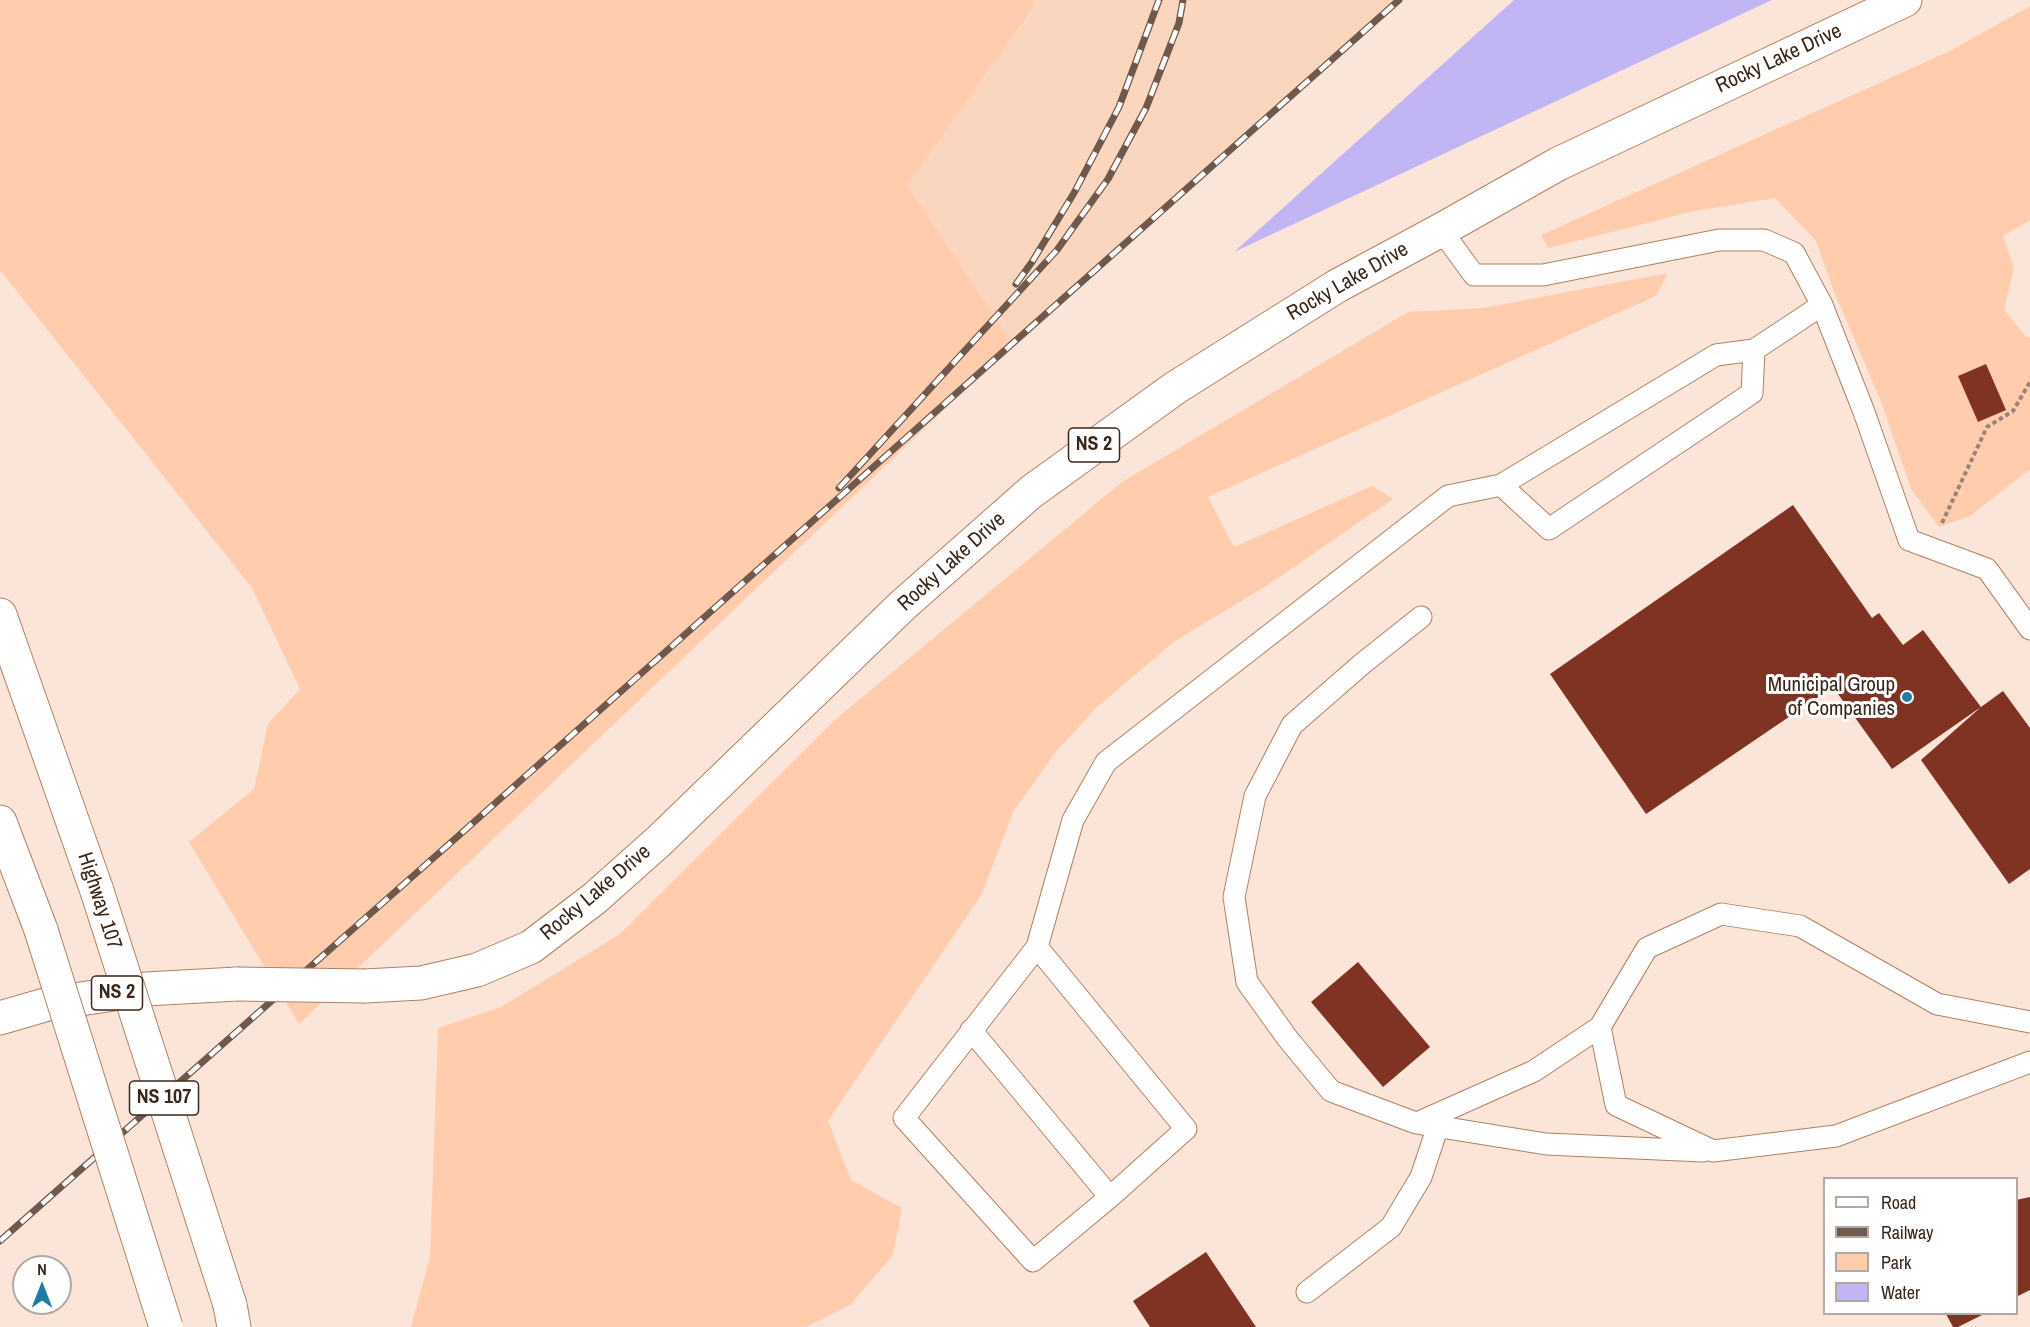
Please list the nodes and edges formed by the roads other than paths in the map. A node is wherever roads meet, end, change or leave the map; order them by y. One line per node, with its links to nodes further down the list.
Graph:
1 (1905, 0): 2 (main road, Rocky Lake Drive / NS 2)
2 (1441, 230): 3 (lane); 11 (main road, Rocky Lake Drive / NS 2, bridge)
3 (1822, 305): 4 (lane); 8 (lane)
4 (1754, 350): 5 (lane); 5 (lane)
5 (1502, 485): 10 (lane)
6 (0, 615): 21 (main road, Highway 107 / NS 107, bridge)
7 (1421, 617): 16 (lane)
8 (2030, 629)
9 (0, 822): 22 (main road, NS 107, bridge)
10 (1037, 947): 14 (lane); 19 (lane)
11 (0, 1018)
12 (2030, 1022): 13 (lane)
13 (1600, 1027): 16 (lane); 18 (lane)
14 (971, 1030): 19 (lane); 19 (lane)
15 (2030, 1062): 18 (lane)
16 (1416, 1123): 17 (lane)
17 (1438, 1126): 18 (lane); 20 (lane)
18 (1713, 1151)
19 (1110, 1197)
20 (1307, 1292)
21 (232, 1316)
22 (166, 1327)

